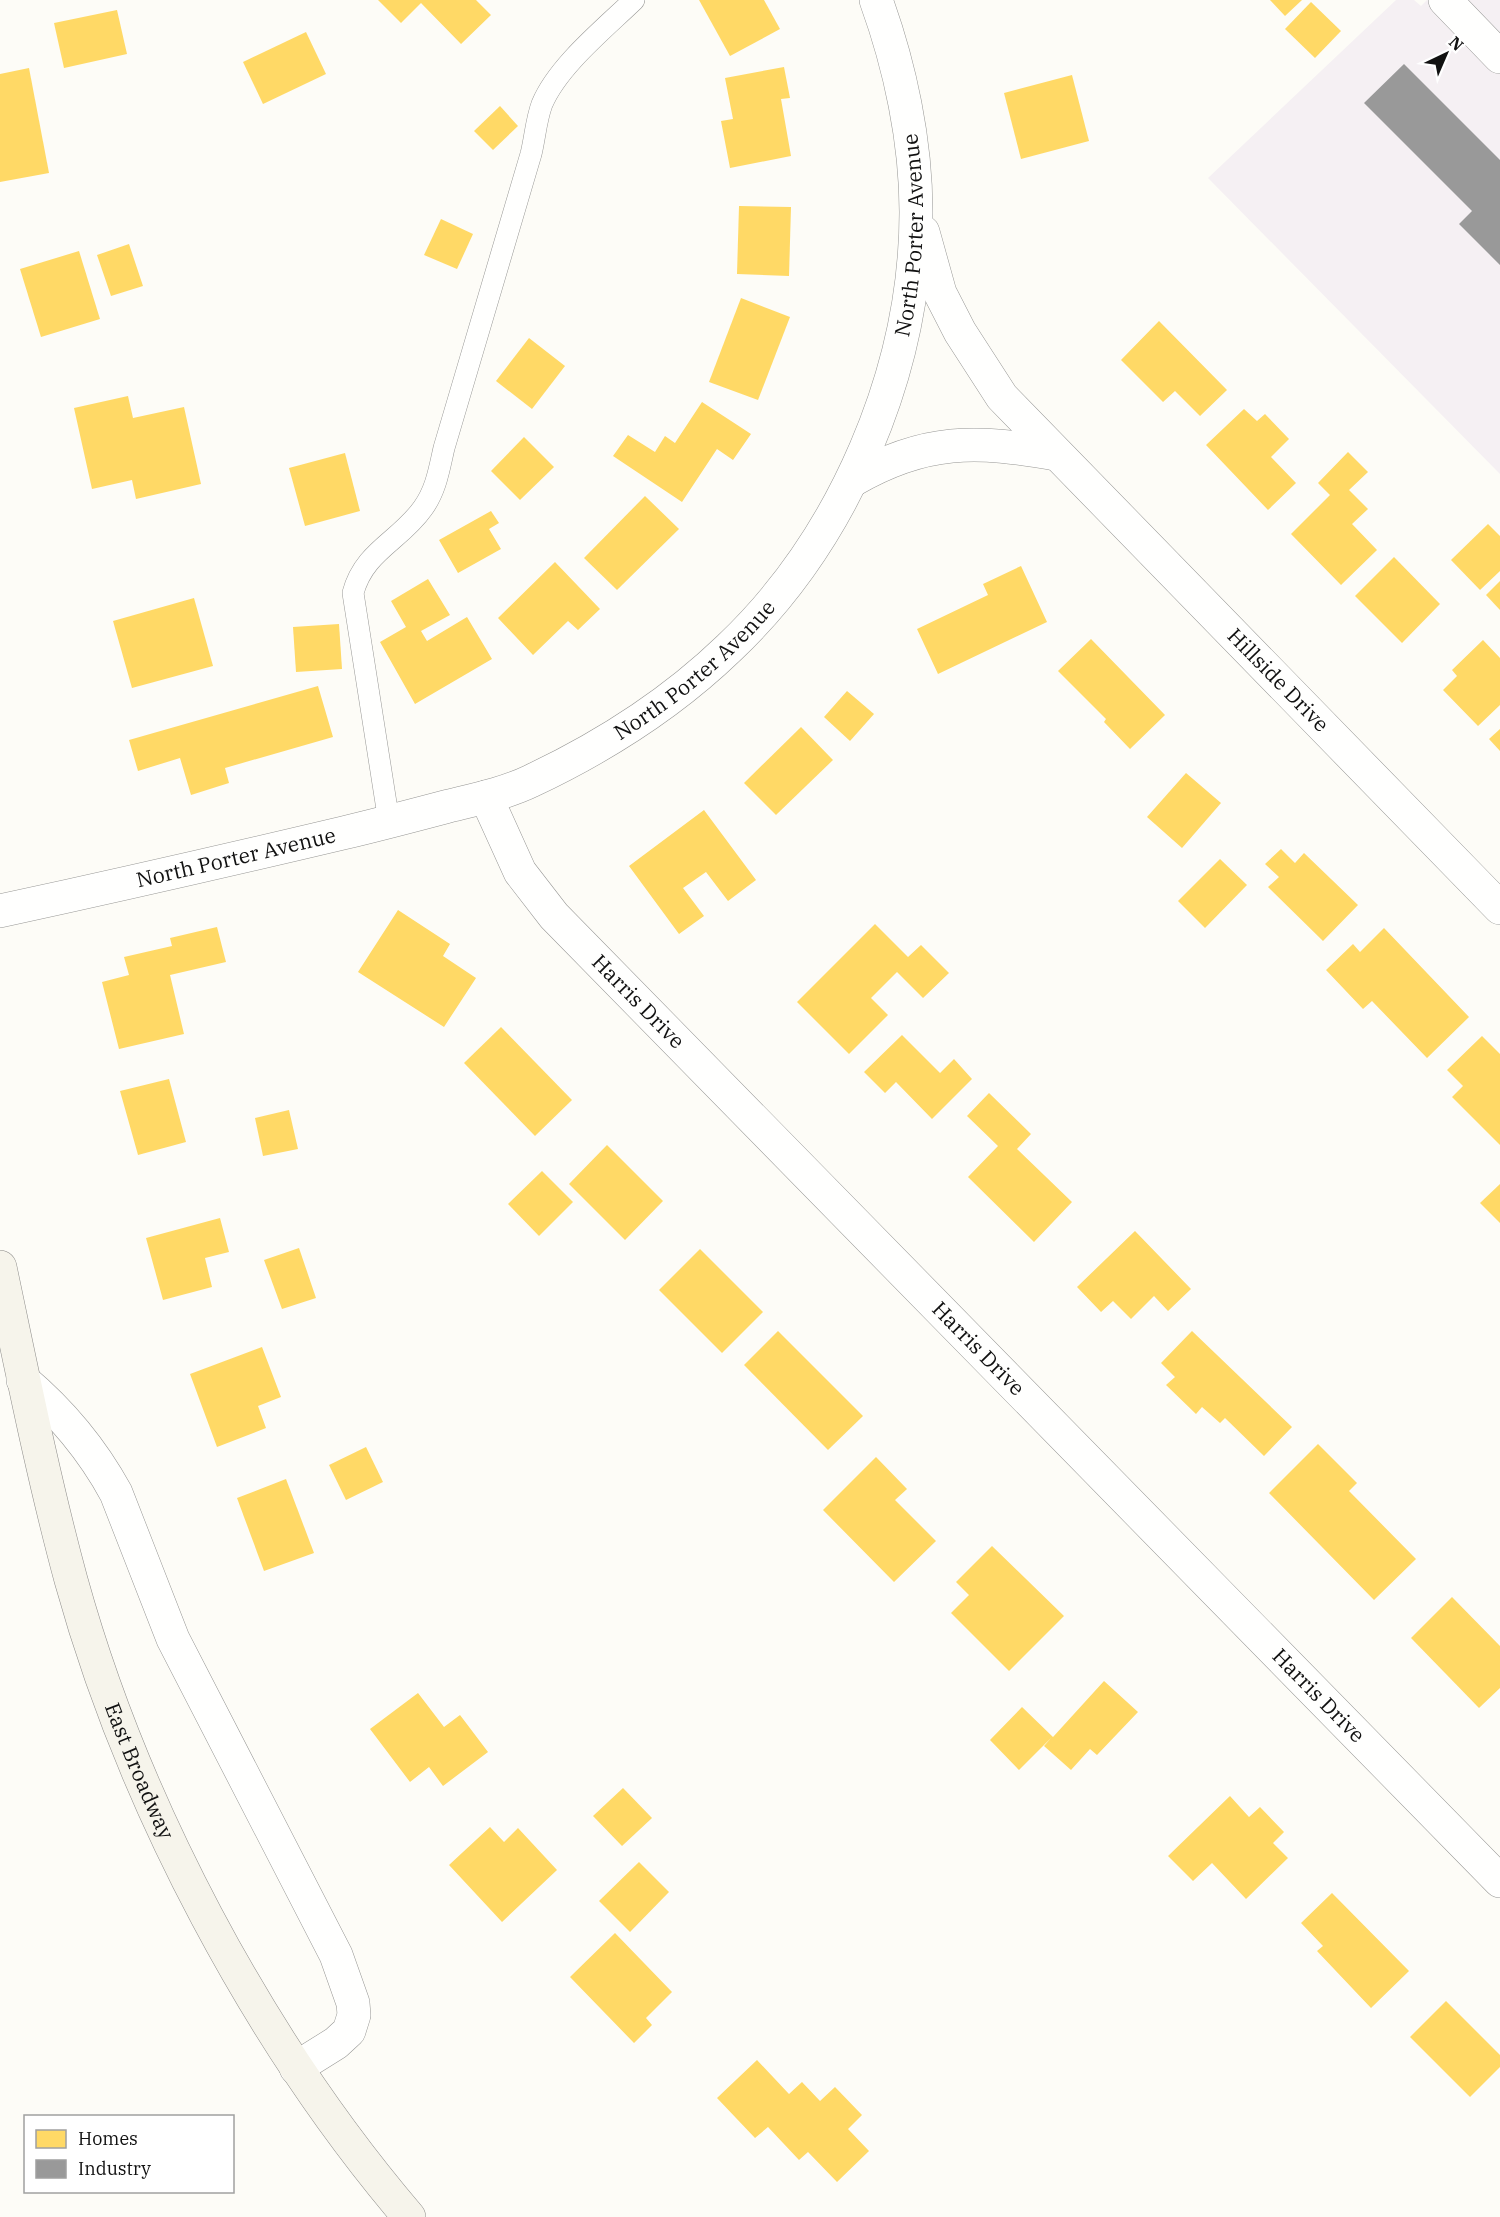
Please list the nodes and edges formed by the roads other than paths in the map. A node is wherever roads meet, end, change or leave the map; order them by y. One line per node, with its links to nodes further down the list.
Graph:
1 (634, 0): 9 (lane)
2 (876, 0): 5 (street, North Porter Avenue)
3 (1445, 0): 4 (street)
4 (1500, 57)
5 (916, 210): 6 (street, Hillside Drive); 7 (street, North Porter Avenue)
6 (1056, 454): 7 (street); 10 (street, Hillside Drive)
7 (853, 480): 8 (street, North Porter Avenue)
8 (486, 797): 9 (street, North Porter Avenue); 14 (street, Harris Drive)
9 (389, 822): 11 (street, North Porter Avenue)
10 (1500, 908)
11 (0, 911)
12 (0, 1267): 13 (main road, East Broadway)
13 (23, 1380): 15 (main road, East Broadway); 15 (street)
14 (1500, 1881)
15 (297, 2068): 16 (main road, East Broadway)
16 (409, 2217)

